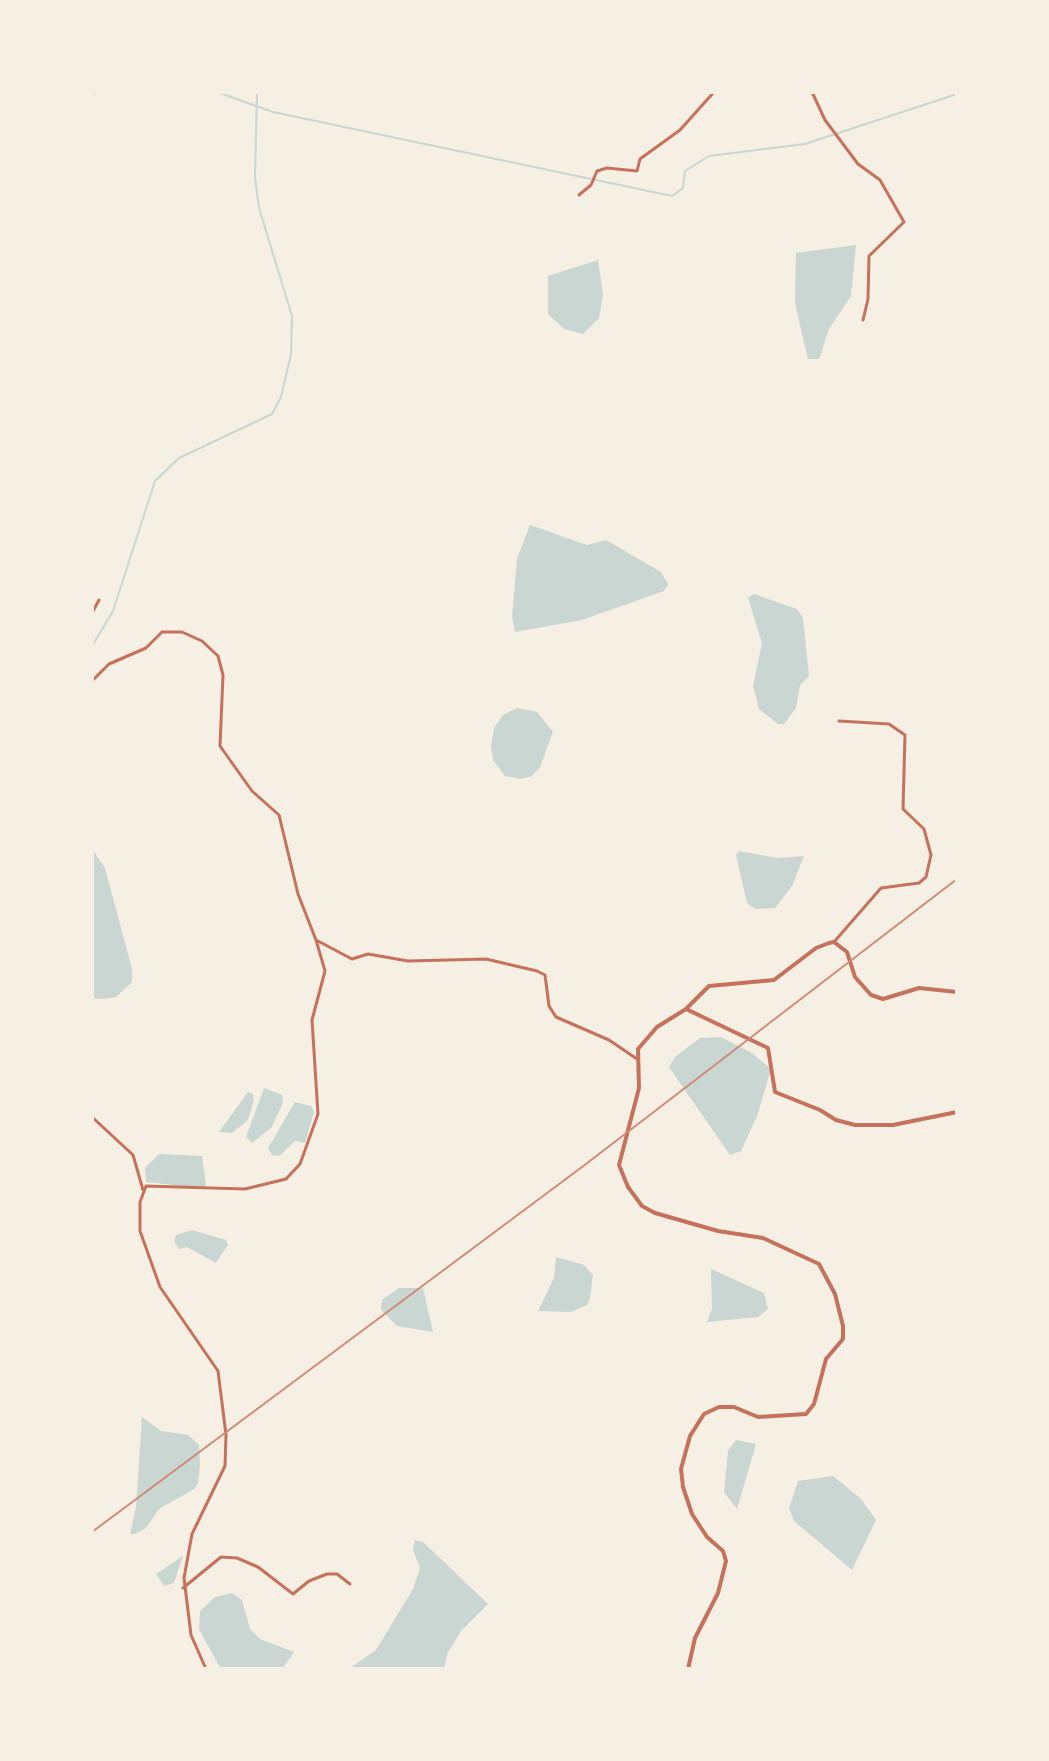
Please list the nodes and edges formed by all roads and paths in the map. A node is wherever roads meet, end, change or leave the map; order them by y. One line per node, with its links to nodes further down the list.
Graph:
1 (714, 92): 3 (street)
2 (812, 92): 4 (street)
3 (579, 195)
4 (863, 320)
5 (99, 600): 6 (street)
6 (92, 613)
7 (92, 681): 9 (street)
8 (839, 721): 10 (street)
9 (316, 940): 13 (street); 16 (street)
10 (834, 942): 11 (street); 12 (street)
11 (957, 992)
12 (686, 1009): 13 (street); 14 (street)
13 (637, 1059): 20 (street)
14 (957, 1112)
15 (92, 1117): 16 (street)
16 (143, 1190): 18 (street)
17 (350, 1584): 18 (street)
18 (183, 1588): 19 (street)
19 (206, 1669)
20 (688, 1669)

